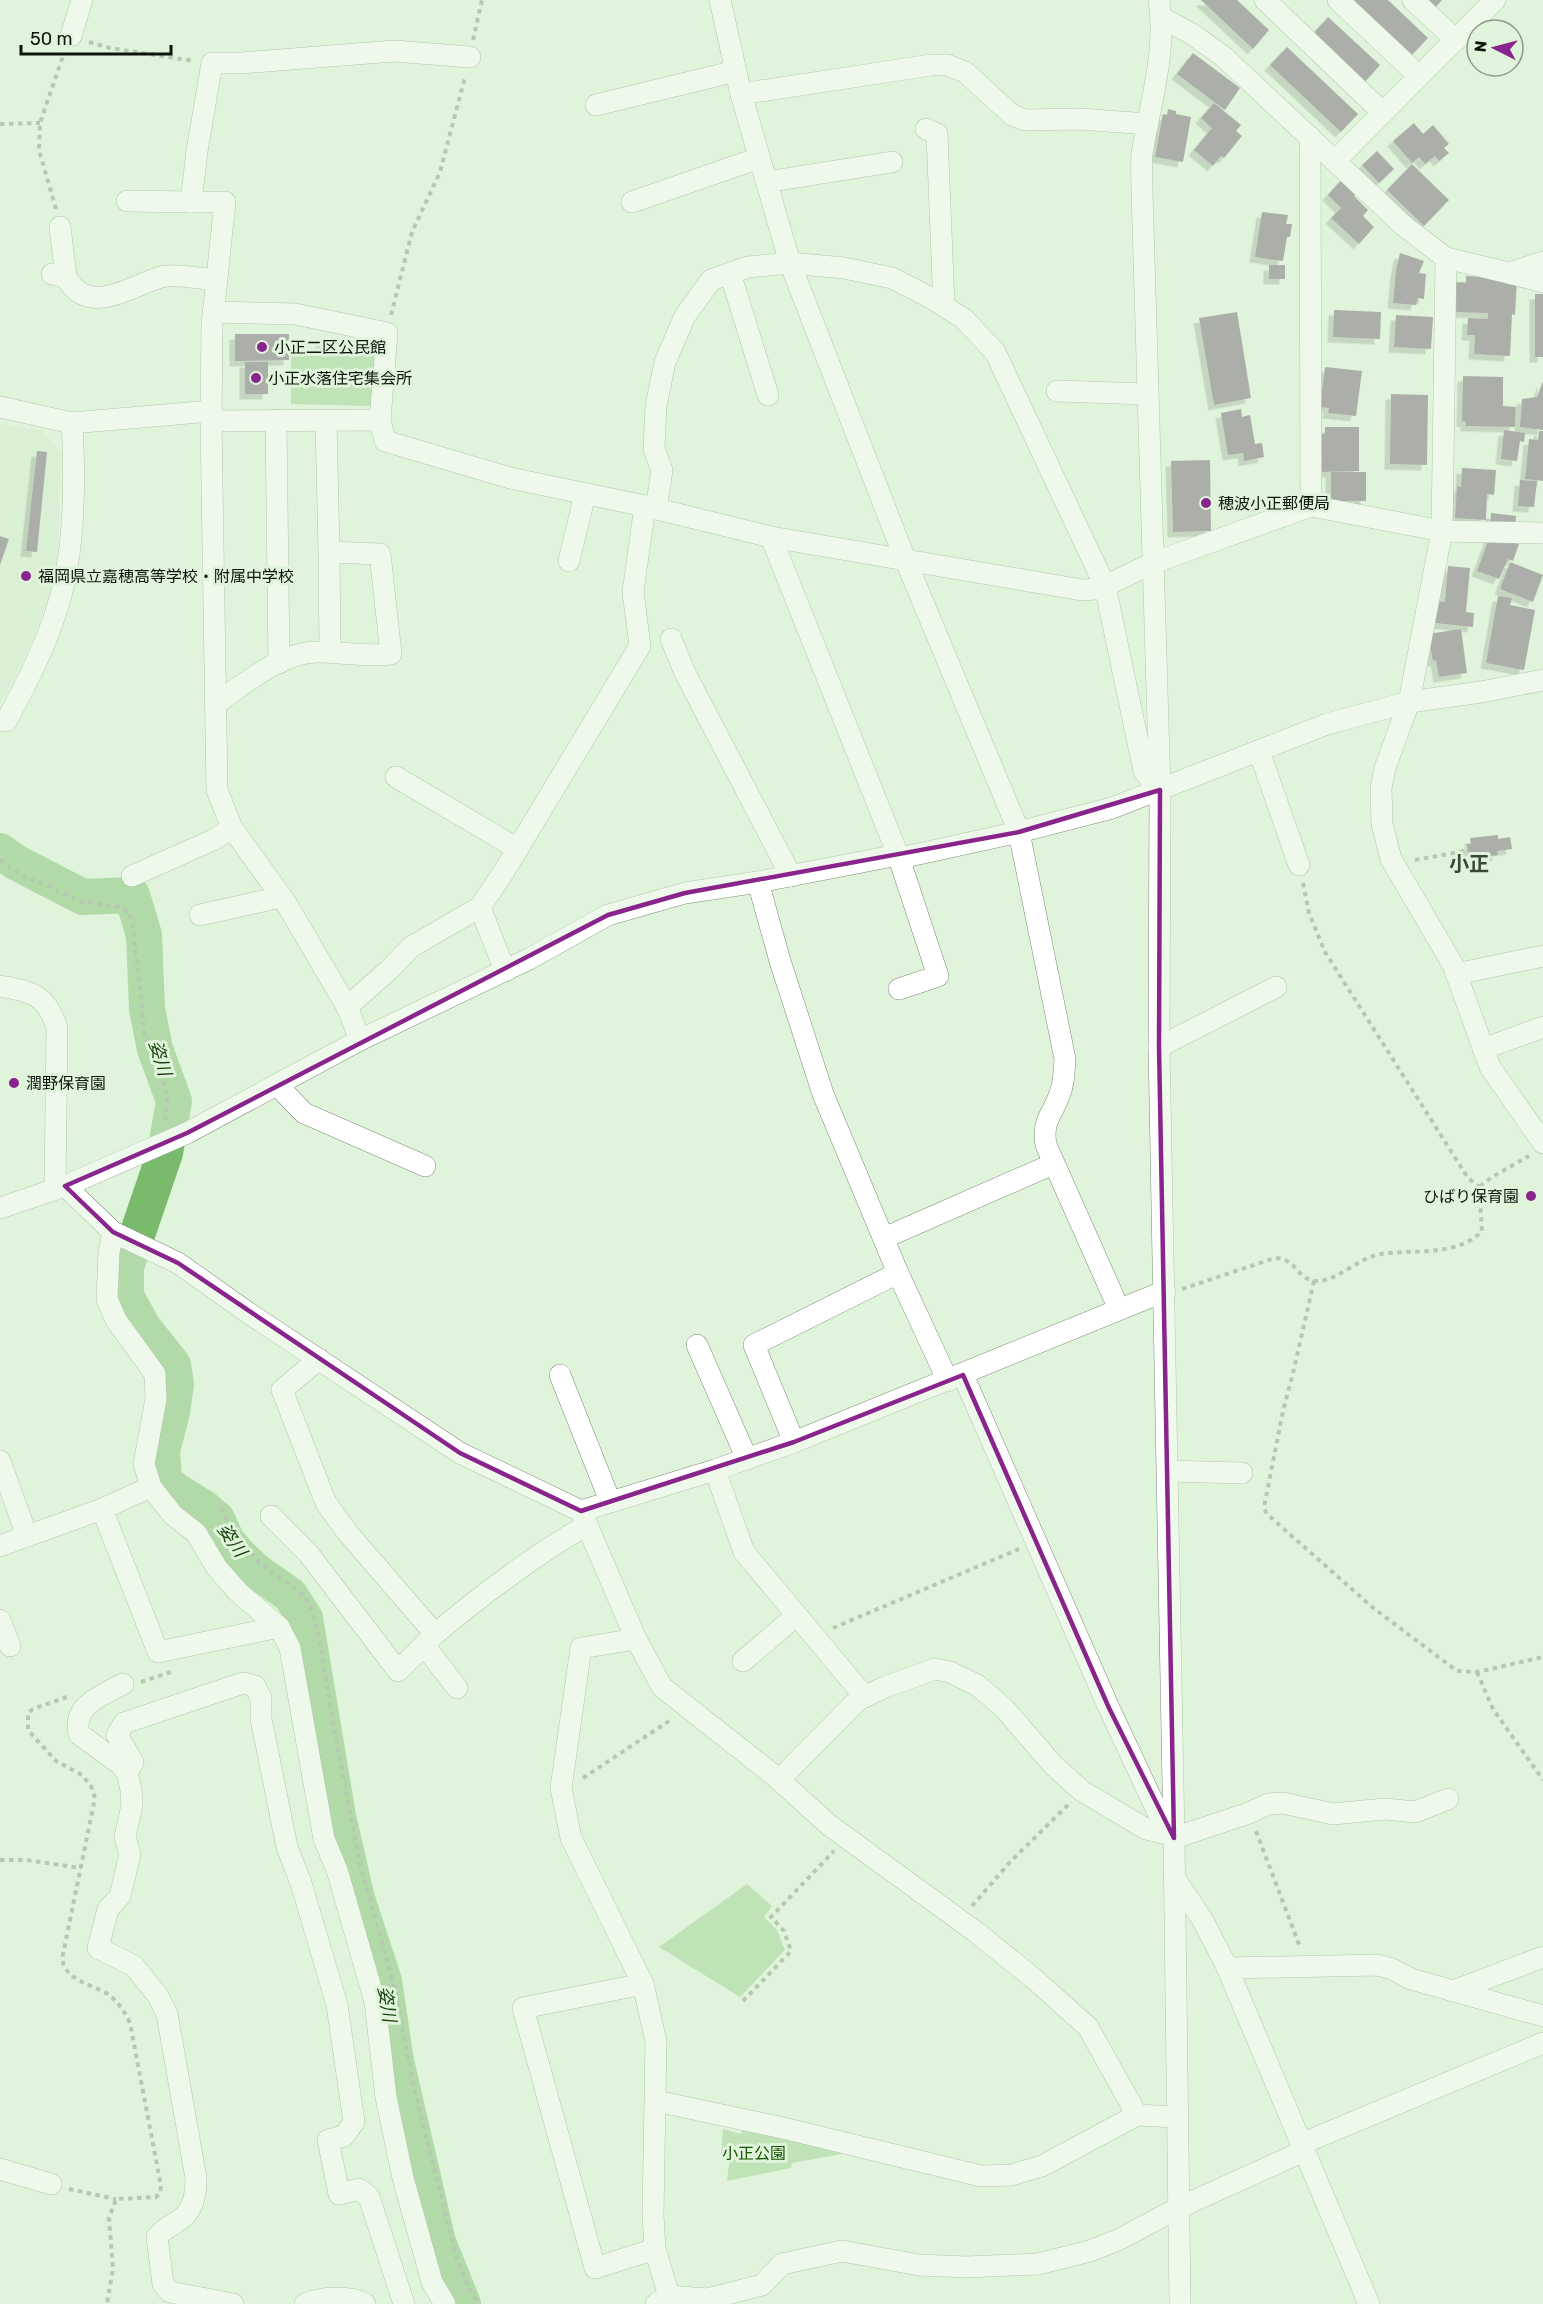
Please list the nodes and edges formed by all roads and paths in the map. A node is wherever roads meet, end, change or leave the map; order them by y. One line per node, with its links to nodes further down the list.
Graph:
1 (82, 0): 9 (street)
2 (482, 0): 11 (path)
3 (720, 0): 13 (street)
4 (1265, 0): 17 (street)
5 (1338, 0): 14 (street)
6 (1413, 0): 10 (street)
7 (1490, 2): 10 (street)
8 (1161, 9): 20 (street); 22 (street)
9 (70, 36): 12 (path); 18 (path)
10 (1456, 39): 14 (street)
11 (470, 57): 12 (street); 40 (path)
12 (213, 63): 28 (street)
13 (736, 71): 15 (street); 16 (street)
14 (1419, 76): 17 (street)
15 (741, 94): 20 (street); 23 (street)
16 (596, 105)
17 (1383, 113): 24 (street)
18 (40, 123): 19 (path); 30 (path)
19 (0, 124)
20 (1148, 124): 42 (street)
21 (926, 129): 38 (street)
22 (1310, 138): 24 (street); 51 (street)
23 (759, 158): 26 (street); 29 (street)
24 (1336, 160): 31 (street)
25 (892, 162): 26 (street)
26 (766, 182): 33 (street)
27 (127, 201): 28 (street)
28 (191, 202): 36 (street)
29 (632, 202)
30 (60, 227): 36 (street)
31 (1446, 258): 35 (street); 53 (street)
32 (1543, 262): 35 (street)
33 (790, 263): 34 (street); 38 (street); 57 (street)
34 (730, 273): 43 (street); 52 (street)
35 (1509, 273): 37 (street)
36 (216, 280): 39 (street)
37 (1543, 282)
38 (944, 306): 60 (street)
39 (213, 312): 40 (street); 45 (street)
40 (387, 333): 48 (street)
41 (1057, 391): 42 (street)
42 (1148, 394): 59 (street)
43 (768, 395)
44 (0, 407): 49 (street)
45 (211, 416): 46 (street); 49 (street); 66 (street)
46 (276, 420): 47 (street); 63 (street)
47 (326, 420): 48 (street); 56 (street)
48 (380, 420): 50 (street)
49 (72, 423): 67 (street)
50 (585, 494): 52 (street); 58 (street)
51 (1311, 506): 53 (street); 59 (street)
52 (651, 508): 55 (street); 73 (street)
53 (1442, 531): 54 (street); 65 (street)
54 (1543, 533)
55 (771, 537): 57 (street); 75 (street)
56 (329, 552): 62 (street); 62 (street)
57 (905, 559): 60 (street); 72 (street)
58 (569, 561)
59 (1153, 563): 60 (street); 70 (street)
60 (1105, 586): 70 (street)
61 (671, 639): 80 (street)
62 (330, 652): 63 (street)
63 (279, 663): 66 (street)
64 (1543, 680): 65 (street)
65 (1409, 702): 68 (street); 77 (street)
66 (215, 704): 71 (street)
67 (0, 721)
68 (1258, 752): 70 (street); 78 (street)
69 (396, 777): 73 (street)
70 (1160, 790): 72 (street); 94 (street)
71 (231, 828): 79 (street); 82 (street)
72 (1019, 832): 75 (street); 99 (street)
73 (518, 849): 83 (street)
74 (1465, 851): 77 (path)
75 (898, 855): 80 (street); 90 (street)
76 (0, 860): 97 (path)
77 (1394, 864): 87 (street)
78 (1299, 865): 102 (path)
79 (132, 876)
80 (791, 876): 81 (street)
81 (758, 882): 86 (street); 105 (street)
82 (281, 897): 84 (street); 91 (street)
83 (480, 907): 86 (street); 91 (street)
84 (200, 915)
85 (1543, 956): 87 (street)
86 (505, 971): 93 (street)
87 (1456, 974): 95 (street)
88 (0, 986): 101 (street)
89 (1276, 987): 94 (street)
90 (899, 989)
91 (347, 1007): 93 (street)
92 (1543, 1027): 95 (street)
93 (360, 1040): 96 (street)
94 (1159, 1047): 108 (street)
95 (1483, 1048): 98 (street)
96 (277, 1085): 97 (street); 100 (street)
97 (161, 1145): 101 (street)
98 (1538, 1149): 102 (path)
99 (1053, 1164): 105 (street); 109 (street)
100 (425, 1166)
101 (60, 1187): 103 (street); 104 (street)
102 (1479, 1187): 107 (path)
103 (0, 1208)
104 (113, 1232): 111 (street); 120 (street)
105 (884, 1238): 106 (street)
106 (898, 1274): 113 (street); 114 (street)
107 (1314, 1281): 108 (path); 137 (path)
108 (1164, 1293): 109 (street); 118 (street)
109 (1119, 1310): 113 (street)
110 (697, 1345): 115 (street)
111 (318, 1359): 124 (street); 133 (street)
112 (560, 1375): 121 (street)
113 (955, 1378): 114 (street); 126 (street)
114 (794, 1442): 115 (street)
115 (747, 1459): 117 (street)
116 (0, 1461): 125 (street)
117 (715, 1470): 121 (street); 128 (street)
118 (1167, 1472): 119 (street); 150 (street)
119 (1242, 1473)
120 (151, 1487): 122 (street); 130 (street)
121 (610, 1501): 124 (street)
122 (102, 1509): 125 (street); 130 (street)
123 (271, 1516): 133 (street)
124 (584, 1518): 132 (street); 133 (street)
125 (27, 1536): 127 (street)
126 (1036, 1541): 131 (path); 150 (street)
127 (0, 1546)
128 (796, 1616): 131 (street); 136 (street)
129 (0, 1620): 134 (street)
130 (279, 1627): 179 (street)
131 (813, 1636): 140 (street)
132 (636, 1639): 141 (street); 145 (street)
133 (430, 1640): 139 (street)
134 (10, 1646)
135 (1543, 1657): 137 (path)
136 (743, 1661)
137 (1477, 1672): 144 (path)
138 (123, 1684): 142 (street)
139 (458, 1688)
140 (865, 1697): 143 (street); 146 (street)
141 (686, 1706): 143 (street); 145 (path)
142 (127, 1772): 175 (street); 178 (street)
143 (779, 1780): 151 (street)
144 (1543, 1780)
145 (561, 1788): 159 (street)
146 (1082, 1791): 150 (street); 155 (path)
147 (1448, 1799): 148 (street)
148 (1249, 1813): 150 (street); 158 (path)
149 (351, 1817): 180 (path)
150 (1171, 1836): 154 (street)
151 (846, 1838): 155 (street); 161 (path)
152 (0, 1860): 153 (path)
153 (81, 1868)
154 (1174, 1876): 157 (street); 166 (street)
155 (960, 1920): 165 (street)
156 (1543, 1957): 160 (street)
157 (1227, 1968): 158 (street); 167 (street)
158 (1308, 1968): 160 (street)
159 (643, 1984): 164 (street); 172 (street)
160 (1452, 1991): 162 (street)
161 (744, 2001)
162 (1543, 2016)
163 (1543, 2043): 167 (street)
164 (656, 2101): 165 (street); 172 (street)
165 (1137, 2115): 166 (street)
166 (1176, 2117): 171 (street)
167 (1303, 2148): 171 (street); 182 (street)
168 (0, 2169): 169 (street)
169 (51, 2184): 170 (path)
170 (116, 2199)
171 (1178, 2208): 174 (street); 181 (street)
172 (655, 2249): 173 (street)
173 (662, 2300): 174 (street)
174 (708, 2301)
175 (233, 2304)
176 (305, 2304): 177 (street)
177 (365, 2304)
178 (404, 2304)
179 (445, 2304)
180 (478, 2304)
181 (1180, 2304)
182 (1369, 2304)

